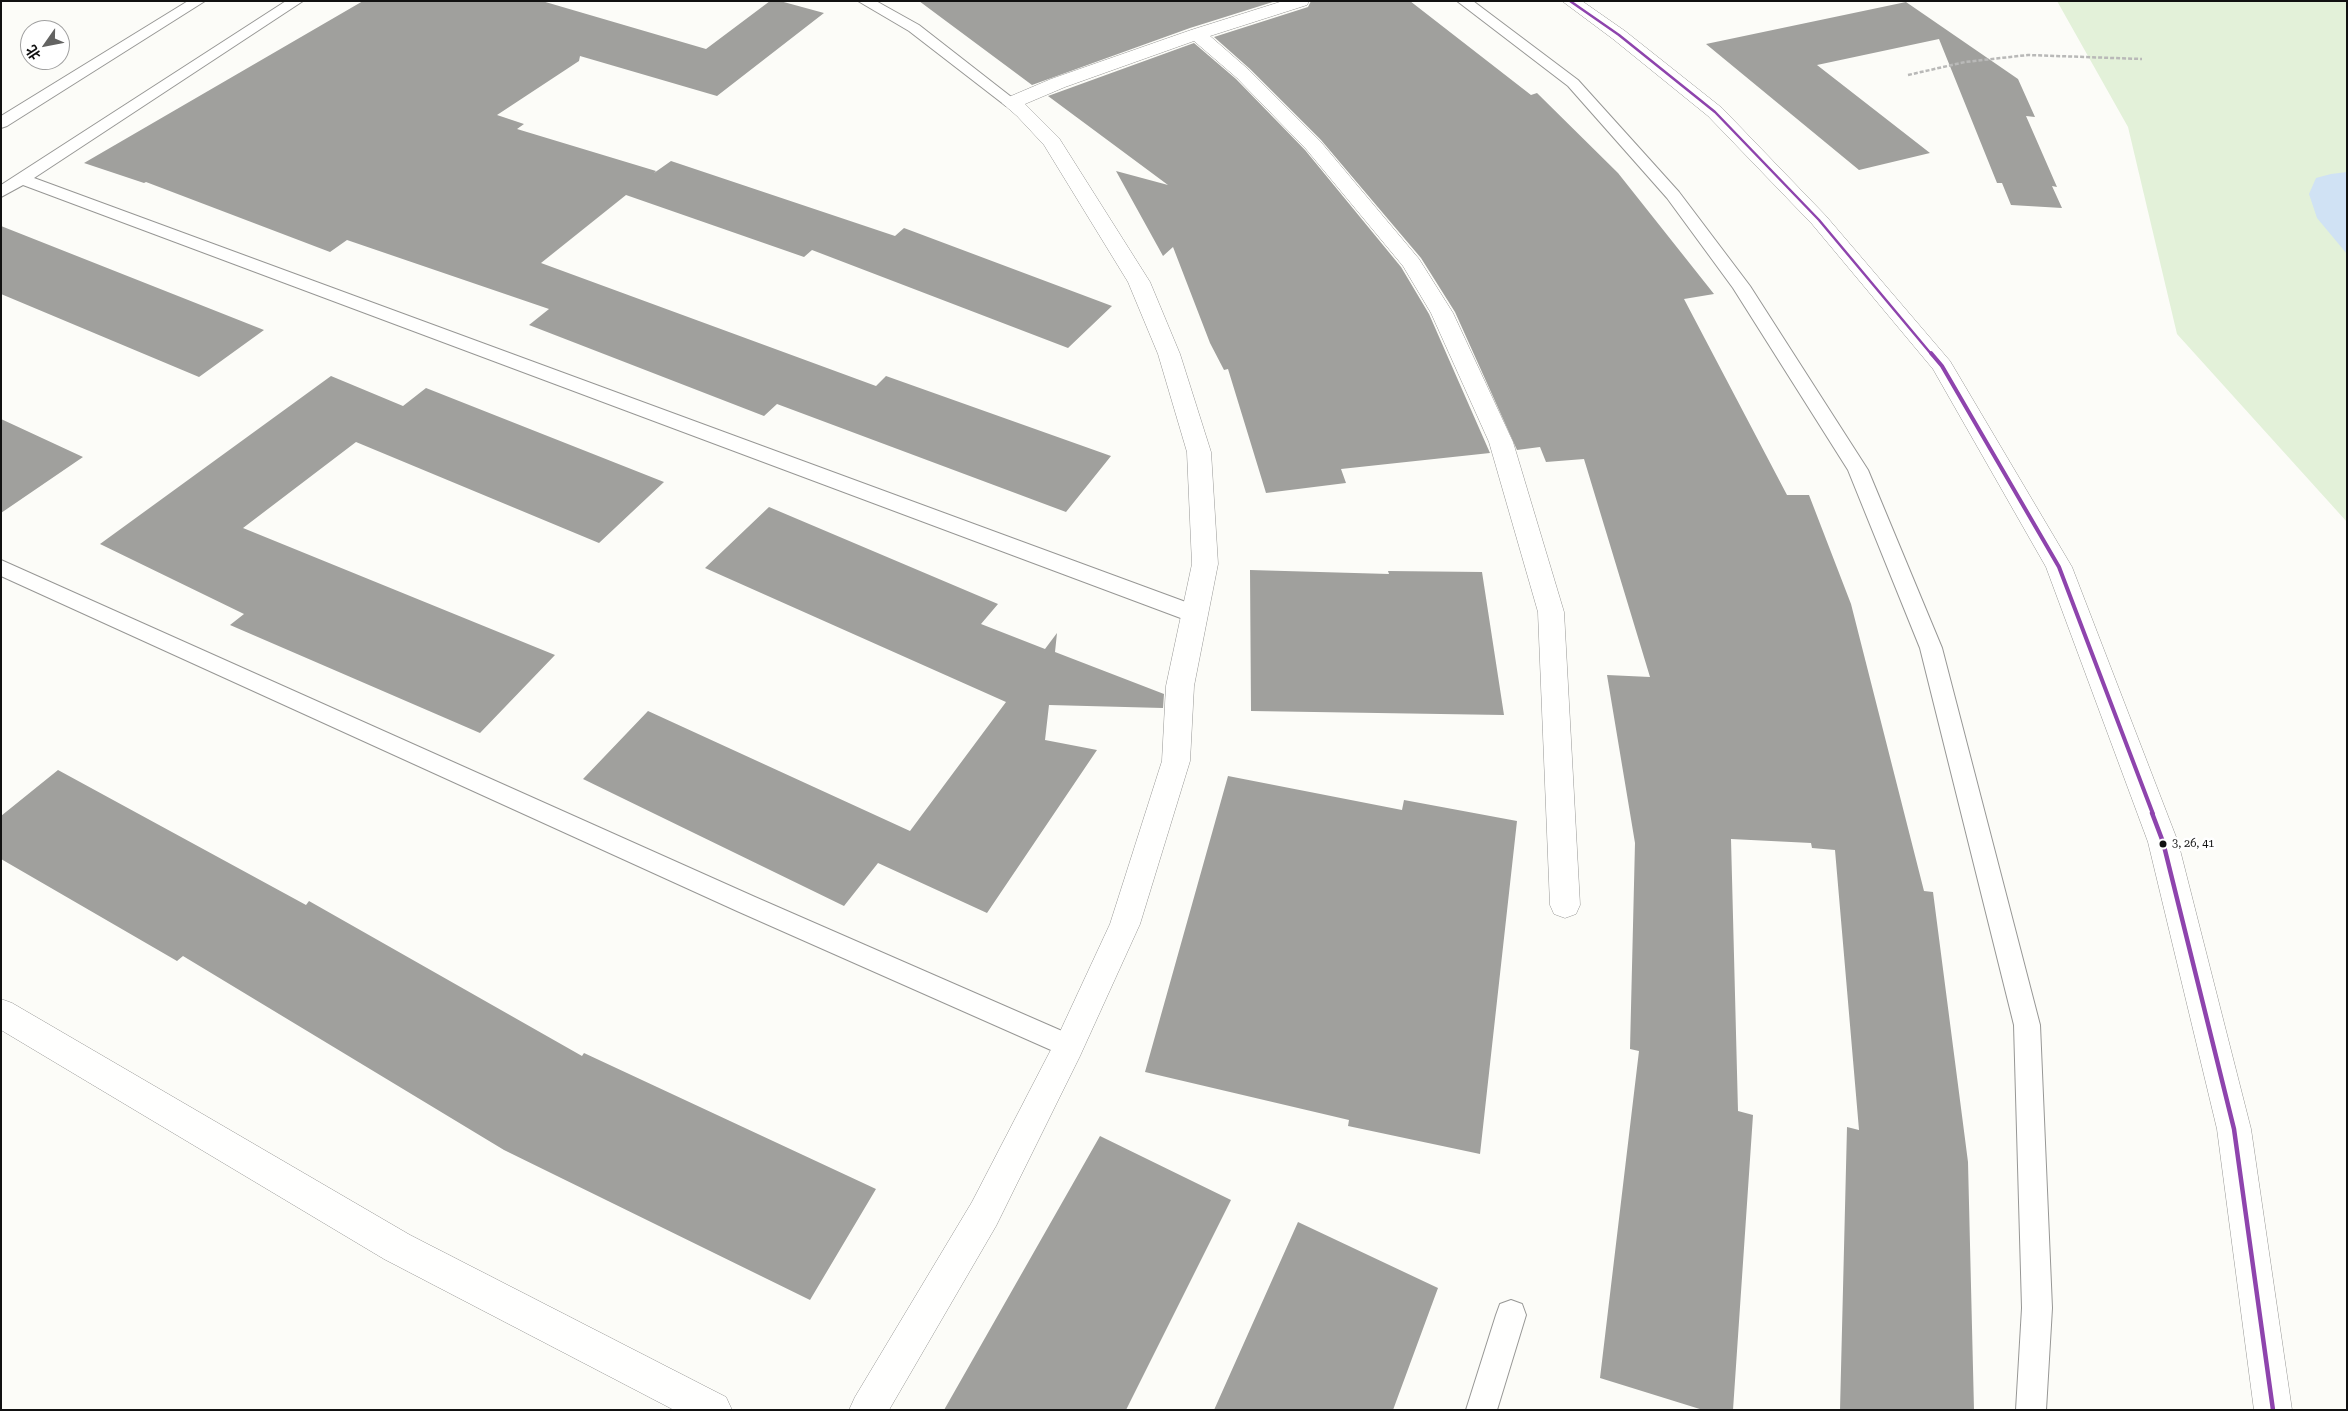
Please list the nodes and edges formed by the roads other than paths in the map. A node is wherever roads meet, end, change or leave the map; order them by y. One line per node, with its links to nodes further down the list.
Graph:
1 (198, 1): 9 (lane)
2 (296, 1): 10 (lane)
3 (865, 1): 8 (lane)
4 (1300, 1): 7 (street)
5 (1464, 1): 21 (lane)
6 (1570, 1): 22 (street)
7 (1197, 34): 8 (street); 14 (street)
8 (1011, 103): 13 (street)
9 (1, 123)
10 (22, 179): 11 (lane); 13 (lane)
11 (1, 192)
12 (1, 567): 16 (lane)
13 (1194, 614): 16 (street)
14 (1565, 905)
15 (1, 1013): 18 (street)
16 (1069, 1046): 19 (street)
17 (1511, 1315): 20 (lane)
18 (714, 1410)
19 (868, 1410)
20 (1481, 1410)
21 (2031, 1410)
22 (2273, 1410)

